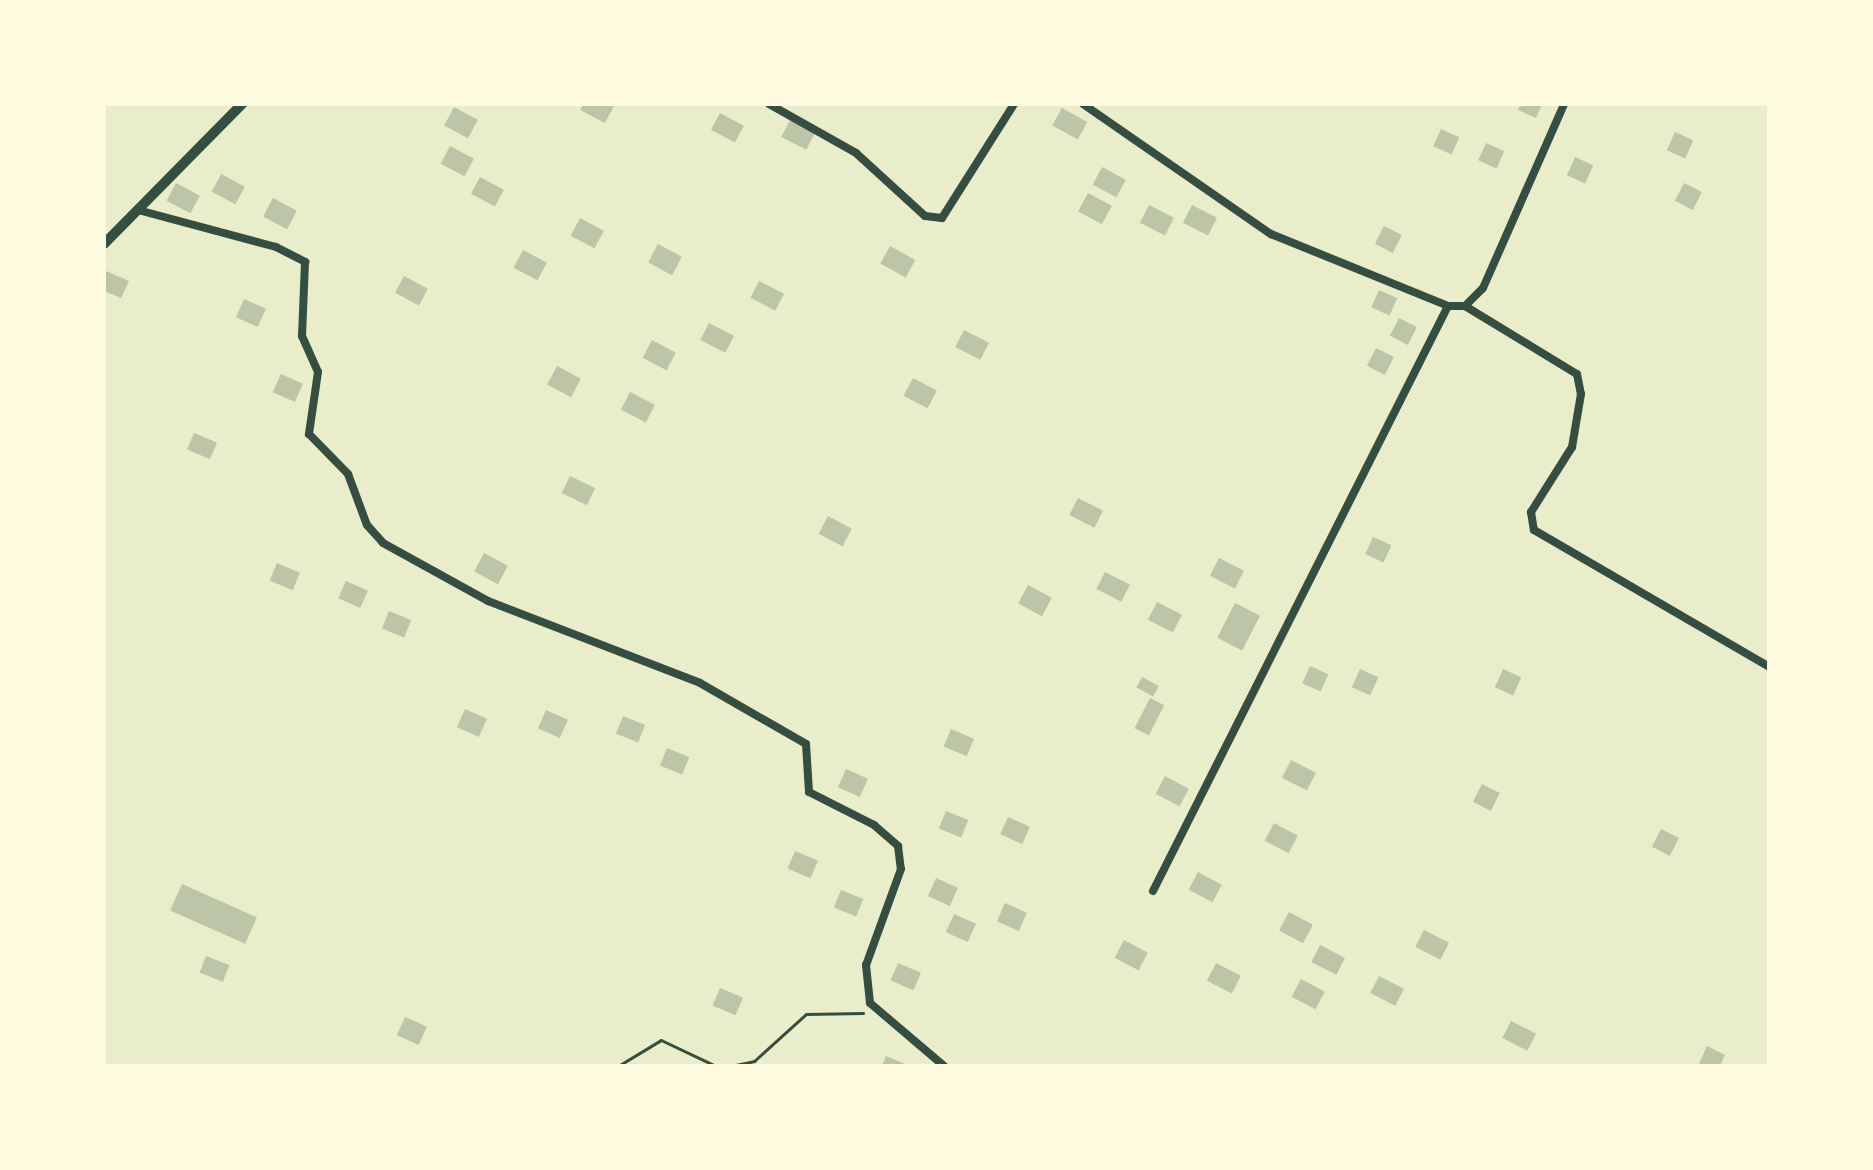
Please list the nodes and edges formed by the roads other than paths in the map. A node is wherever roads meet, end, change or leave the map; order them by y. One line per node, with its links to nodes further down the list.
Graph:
1 (242, 104): 6 (street)
2 (769, 104): 3 (street)
3 (1014, 104)
4 (1083, 104): 8 (street)
5 (1564, 104): 9 (street)
6 (138, 210): 7 (street); 12 (street)
7 (104, 244)
8 (1448, 306): 9 (street); 11 (street)
9 (1465, 306): 10 (street)
10 (1769, 667)
11 (1153, 891)
12 (944, 1066)

